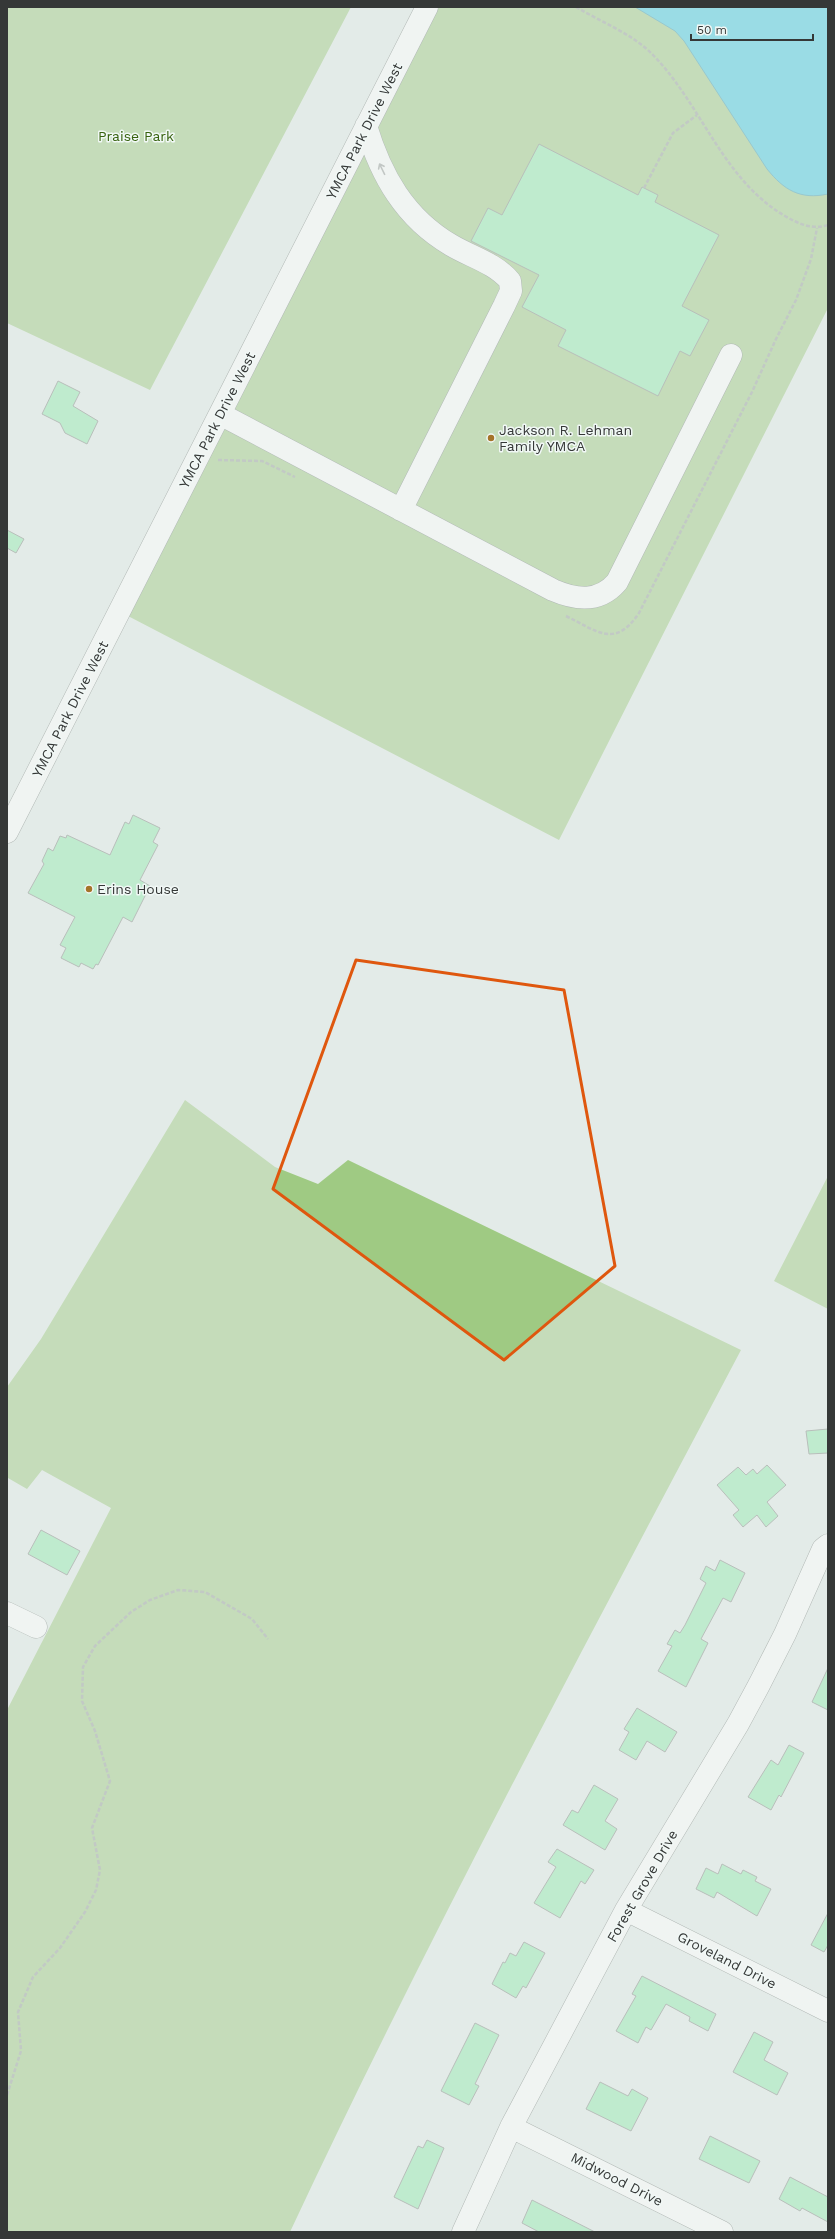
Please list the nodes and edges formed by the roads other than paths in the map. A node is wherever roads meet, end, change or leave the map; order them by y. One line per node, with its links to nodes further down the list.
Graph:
1 (427, 7): 2 (street, YMCA Park Drive West)
2 (366, 126): 4 (street, YMCA Park Drive West); 5 (street, one-way to 2)
3 (731, 355): 5 (street)
4 (220, 414): 5 (street); 6 (street, YMCA Park Drive West)
5 (401, 510)
6 (7, 832)
7 (828, 1545): 10 (street, Forest Grove Drive)
8 (7, 1613): 9 (street)
9 (36, 1627)
10 (626, 1910): 11 (street, Groveland Drive); 12 (street, Forest Grove Drive)
11 (828, 2011)
12 (511, 2126): 13 (street, Forest Grove Drive); 14 (street, Midwood Drive)
13 (463, 2232)
14 (722, 2232)

